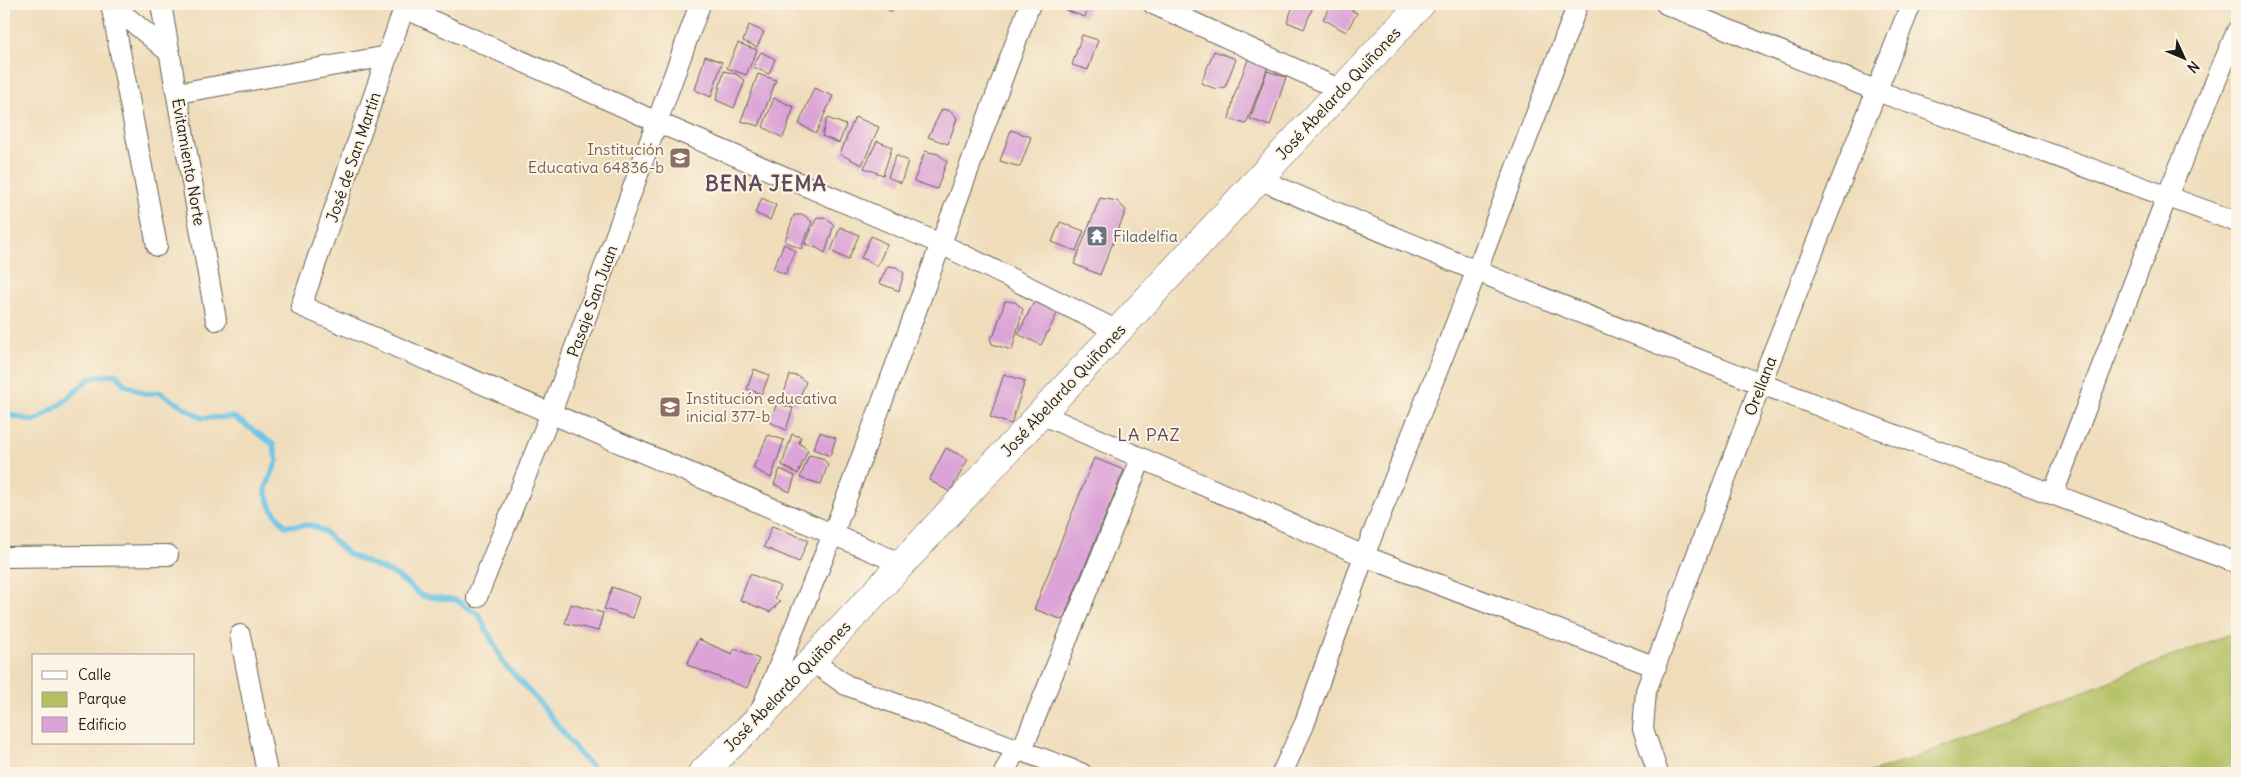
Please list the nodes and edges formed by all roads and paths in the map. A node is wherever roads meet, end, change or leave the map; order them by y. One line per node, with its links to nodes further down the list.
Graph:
1 (111, 4): 11 (street); 21 (street)
2 (161, 4): 11 (street, Evitamiento Norte)
3 (700, 4): 16 (street, Pasaje San Juan)
4 (1030, 4): 20 (street)
5 (1153, 4): 13 (street)
6 (1421, 4): 13 (street, José Abelardo Quiñones)
7 (1578, 4): 22 (street)
8 (1666, 4): 14 (street)
9 (1911, 4): 14 (street, Orellana)
10 (2237, 31): 18 (street)
11 (170, 52): 15 (street, Evitamiento Norte)
12 (388, 56): 15 (street); 16 (street, José de San Martín); 26 (street, José de San Martín)
13 (1341, 90): 17 (street, José Abelardo Quiñones)
14 (1877, 91): 18 (street); 25 (street, Orellana)
15 (178, 93): 23 (street, Evitamiento Norte)
16 (657, 122): 20 (street); 26 (street, Pasaje San Juan)
17 (1259, 179): 22 (street); 24 (street, José Abelardo Quiñones)
18 (2167, 196): 19 (street); 29 (street)
19 (2237, 222)
20 (941, 244): 24 (street); 30 (street)
21 (157, 246)
22 (1477, 270): 25 (street); 32 (street)
23 (216, 320)
24 (1118, 331): 27 (street, José Abelardo Quiñones)
25 (1761, 384): 29 (street); 39 (street, Orellana)
26 (551, 413): 30 (street); 36 (street, Pasaje San Juan)
27 (1041, 414): 28 (street); 35 (street, José Abelardo Quiñones)
28 (1142, 459): 32 (street); 41 (street)
29 (2053, 494): 34 (street)
30 (833, 534): 35 (street); 40 (street)
31 (168, 555): 33 (street)
32 (1364, 556): 39 (street); 46 (street)
33 (4, 557)
34 (2237, 563)
35 (902, 564): 38 (street, José Abelardo Quiñones)
36 (477, 596)
37 (240, 635): 42 (street)
38 (812, 661): 40 (street, José Abelardo Quiñones); 41 (street)
39 (1656, 667): 47 (street, Orellana)
40 (756, 721): 43 (street, José Abelardo Quiñones)
41 (1018, 750): 44 (street); 45 (street)
42 (267, 773)
43 (702, 773)
44 (1004, 773)
45 (1081, 773)
46 (1282, 773)
47 (1658, 773)

